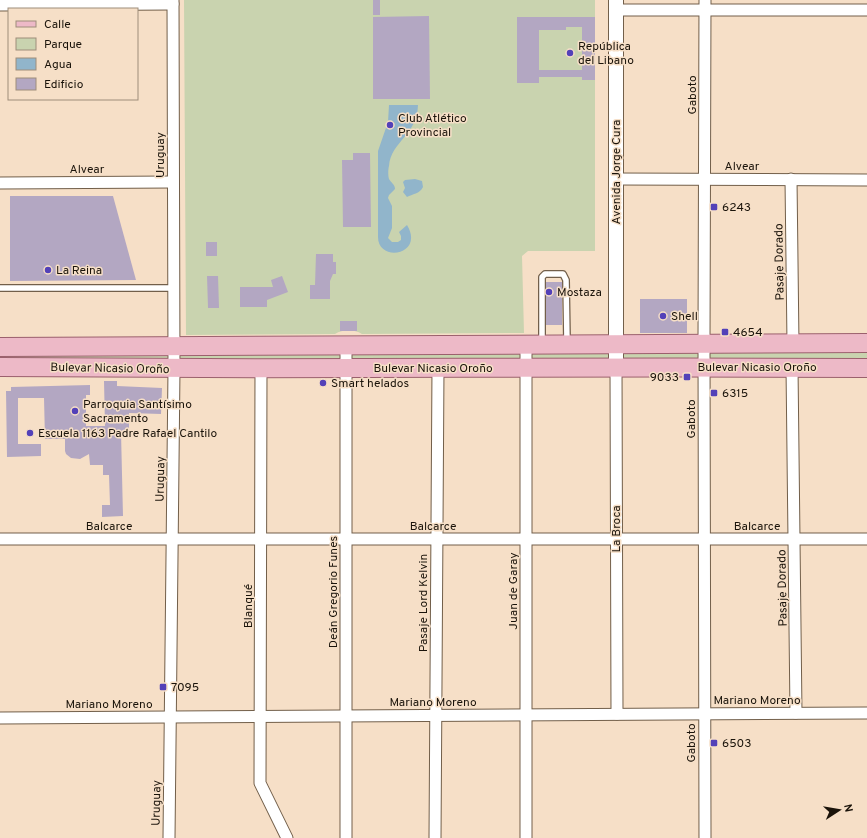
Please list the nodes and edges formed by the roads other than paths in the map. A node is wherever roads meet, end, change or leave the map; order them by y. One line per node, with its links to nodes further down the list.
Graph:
1 (172, 2): 2 (street); 11 (street, Uruguay)
2 (0, 5)
3 (616, 5): 4 (street); 7 (street, Avenida Jorge Cura)
4 (705, 5): 5 (street); 8 (street, Gaboto)
5 (790, 5): 6 (street)
6 (867, 10)
7 (616, 179): 8 (street, Alvear); 16 (street, Avenida Jorge Cura)
8 (704, 179): 9 (street, Alvear); 17 (street, Gaboto)
9 (792, 180): 10 (street, Alvear); 18 (street, Pasaje Dorado)
10 (867, 180)
11 (173, 182): 12 (street, Alvear); 14 (street, Uruguay)
12 (0, 183)
13 (0, 288): 14 (lane)
14 (174, 288): 21 (street, Uruguay)
15 (867, 343): 18 (main road, Bulevar Nicasio Oroño)
16 (616, 344): 17 (main road, Bulevar Nicasio Oroño); 20 (main road, Bulevar Nicasio Oroño); 26 (street, La Broca)
17 (704, 344): 18 (main road, Bulevar Nicasio Oroño); 27 (street, Gaboto)
18 (794, 344)
19 (534, 345): 20 (main road, Bulevar Nicasio Oroño); 20 (lane); 22 (main road, Bulevar Nicasio Oroño); 25 (street, Juan de Garay)
20 (566, 345)
21 (174, 346): 22 (main road, Bulevar Nicasio Oroño); 23 (main road, Bulevar Nicasio Oroño); 33 (street, Uruguay)
22 (346, 346): 29 (street, Deán Gregorio Funes)
23 (0, 347)
24 (0, 367): 33 (main road, Bulevar Nicasio Oroño)
25 (526, 367): 26 (main road, Bulevar Nicasio Oroño); 30 (main road, Bulevar Nicasio Oroño); 41 (street, Juan de Garay)
26 (616, 367): 27 (main road, Bulevar Nicasio Oroño); 42 (street, La Broca)
27 (704, 367): 31 (main road, Bulevar Nicasio Oroño); 43 (street, Gaboto)
28 (261, 368): 29 (main road, Bulevar Nicasio Oroño); 33 (main road, Bulevar Nicasio Oroño); 38 (street, Blanqué)
29 (346, 368): 30 (main road, Bulevar Nicasio Oroño); 39 (street, Deán Gregorio Funes)
30 (438, 368): 40 (street, Pasaje Lord Kelvin)
31 (792, 368): 32 (main road, Bulevar Nicasio Oroño); 34 (street, Pasaje Dorado)
32 (867, 368)
33 (174, 369): 37 (street, Uruguay)
34 (794, 538): 35 (street, Balcarce); 43 (street, Balcarce); 44 (street, Pasaje Dorado)
35 (867, 538)
36 (0, 539): 37 (street, Balcarce)
37 (172, 539): 38 (street, Balcarce); 52 (street, Uruguay)
38 (261, 539): 39 (street, Balcarce); 50 (street, Blanqué)
39 (346, 539): 40 (street, Balcarce); 51 (street, Deán Gregorio Funes)
40 (437, 539): 41 (street, Balcarce); 48 (street, Pasaje Lord Kelvin)
41 (526, 539): 42 (street, Balcarce); 49 (street, Juan de Garay)
42 (616, 539): 43 (street, Balcarce); 46 (street, La Broca)
43 (704, 539): 47 (street, Gaboto)
44 (796, 713): 45 (street, Mariano Moreno); 47 (street, Mariano Moreno)
45 (867, 713)
46 (616, 714): 47 (street, Mariano Moreno); 49 (street, Mariano Moreno)
47 (704, 714): 59 (street, Gaboto)
48 (436, 715): 49 (street, Mariano Moreno); 51 (street, Mariano Moreno); 57 (street, Pasaje Lord Kelvin)
49 (526, 715): 58 (street, Juan de Garay)
50 (260, 716): 51 (street, Mariano Moreno); 52 (street, Mariano Moreno); 55 (street, Blanqué)
51 (346, 716): 56 (street, Deán Gregorio Funes)
52 (170, 717): 53 (street, Mariano Moreno); 54 (street, Uruguay)
53 (0, 718)
54 (168, 838)
55 (287, 838)
56 (346, 838)
57 (435, 838)
58 (526, 838)
59 (704, 838)

